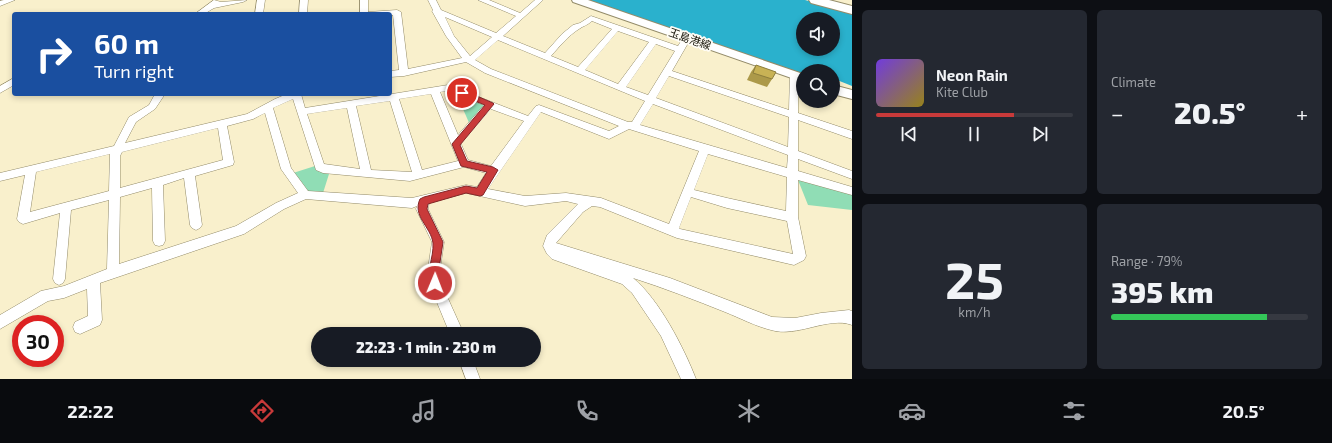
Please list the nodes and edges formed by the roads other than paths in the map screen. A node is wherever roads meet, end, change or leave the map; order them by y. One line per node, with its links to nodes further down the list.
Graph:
1 (11, 0): 12 (street)
2 (219, 0): 13 (street)
3 (243, 0): 13 (street)
4 (261, 0): 17 (street)
5 (304, 0): 18 (street)
6 (364, 0): 19 (street)
7 (432, 0): 15 (street)
8 (482, 0): 21 (street)
9 (539, 0): 21 (street)
10 (577, 0): 24 (main road, 玉島港線)
11 (815, 0): 14 (main road)
12 (0, 4)
13 (210, 6): 16 (street)
14 (852, 10)
15 (436, 11): 23 (street); 28 (street)
16 (202, 12)
17 (259, 12)
18 (303, 12)
19 (365, 12)
20 (392, 12): 30 (street)
21 (522, 16): 23 (street)
22 (617, 28): 25 (street); 27 (street); 29 (street)
23 (498, 37): 27 (street); 28 (street)
24 (687, 38): 26 (street); 33 (main road, 玉島港線)
25 (654, 41): 26 (street); 35 (street)
26 (680, 50): 31 (street)
27 (546, 57): 29 (street)
28 (468, 60): 30 (street); 53 (street)
29 (579, 71): 35 (street)
30 (404, 72): 32 (street)
31 (666, 72): 45 (street); 50 (street)
32 (392, 74)
33 (796, 76)
34 (12, 82): 36 (street)
35 (620, 88): 45 (street)
36 (0, 90)
37 (434, 90): 44 (street); 47 (street); 55 (street)
38 (840, 91): 40 (main road)
39 (796, 92): 50 (street)
40 (852, 95)
41 (159, 96): 56 (street)
42 (291, 96): 48 (street)
43 (297, 96): 49 (street)
44 (394, 97): 46 (street); 65 (street)
45 (649, 99): 53 (street); 58 (street)
46 (351, 104): 49 (street); 63 (street)
47 (490, 104): 51 (street); 55 (street)
48 (268, 108): 52 (street); 73 (street)
49 (302, 112): 63 (street)
50 (793, 115): 54 (street); 58 (street)
51 (530, 120): 53 (street); 61 (street)
52 (222, 124): 56 (street); 62 (street)
53 (631, 126): 57 (street)
54 (852, 136)
55 (456, 144): 59 (street)
56 (117, 149): 60 (street); 72 (street)
57 (704, 149): 64 (street); 71 (street)
58 (793, 153): 64 (street); 66 (street)
59 (464, 163): 61 (street); 65 (street)
60 (31, 169): 67 (street); 76 (street)
61 (493, 170): 70 (street)
62 (189, 173): 68 (street); 78 (street)
63 (366, 173): 65 (street)
64 (793, 174): 69 (street); 77 (street)
65 (418, 175)
66 (852, 175)
67 (0, 176)
68 (157, 182): 72 (street); 80 (street)
69 (852, 191)
70 (480, 192): 74 (street); 75 (street)
71 (687, 192): 77 (street); 79 (street)
72 (114, 193): 76 (street); 82 (street)
73 (305, 194): 74 (street); 82 (street)
74 (424, 201): 88 (street)
75 (590, 201): 79 (street); 81 (street)
76 (66, 207): 83 (street)
77 (792, 217): 79 (street)
78 (196, 225)
79 (672, 230)
80 (159, 241)
81 (549, 246): 85 (street); 91 (street)
82 (113, 272): 84 (street)
83 (59, 279)
84 (93, 280): 86 (street); 87 (street)
85 (852, 319)
86 (0, 322)
87 (80, 327)
88 (453, 327)
89 (469, 367): 90 (street)
90 (473, 379)
91 (689, 379)

